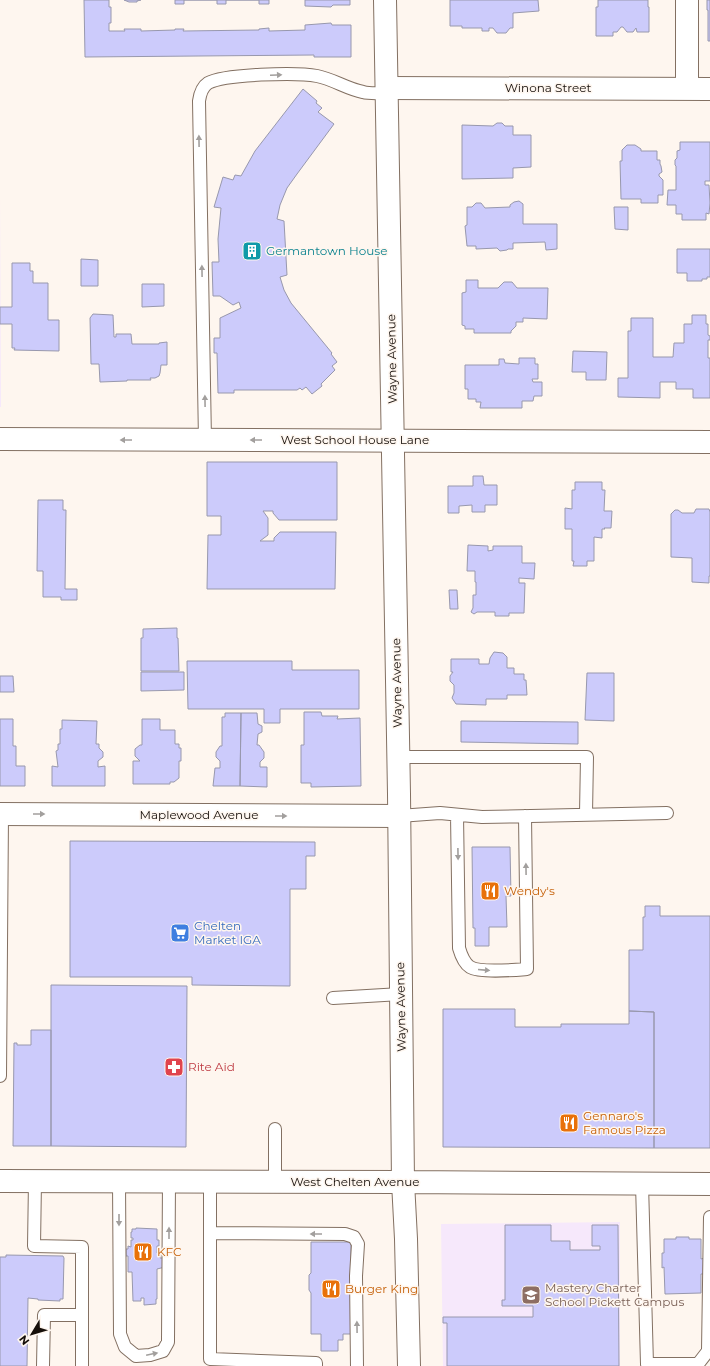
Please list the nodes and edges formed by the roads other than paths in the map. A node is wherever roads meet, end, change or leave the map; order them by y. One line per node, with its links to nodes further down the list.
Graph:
1 (386, 0): 5 (street, Wayne Avenue)
2 (687, 0): 3 (street)
3 (687, 89): 4 (street, Winona Street); 5 (street, Winona Street)
4 (710, 89)
5 (387, 91): 7 (lane, one-way to 5); 8 (street, Wayne Avenue)
6 (0, 439): 7 (street, West School House Lane, one-way to 6)
7 (206, 440): 8 (street, West School House Lane, one-way to 7)
8 (393, 440): 9 (street, West School House Lane); 10 (street, Wayne Avenue)
9 (710, 442)
10 (398, 756): 13 (lane); 15 (street, Wayne Avenue)
11 (667, 813): 13 (lane)
12 (1, 814): 15 (street, Maplewood Avenue, one-way to 15); 19 (lane)
13 (586, 814): 16 (lane)
14 (457, 815): 15 (lane); 16 (lane); 16 (lane, one-way to 16)
15 (399, 816): 17 (street, Wayne Avenue)
16 (525, 816)
17 (401, 994): 18 (lane); 27 (street, Wayne Avenue)
18 (333, 998)
19 (0, 1076)
20 (275, 1129): 26 (lane)
21 (0, 1181): 22 (street, West Chelten Avenue)
22 (35, 1181): 23 (street, West Chelten Avenue); 32 (lane)
23 (119, 1181): 24 (street, West Chelten Avenue); 33 (lane, one-way to 33)
24 (169, 1181): 25 (street, West Chelten Avenue); 33 (lane, one-way to 24)
25 (210, 1181): 26 (street, West Chelten Avenue); 31 (lane)
26 (275, 1182): 27 (street, West Chelten Avenue)
27 (403, 1182): 28 (street, West Chelten Avenue); 38 (street, Wayne Avenue)
28 (642, 1184): 29 (street, West Chelten Avenue); 30 (lane)
29 (710, 1184)
30 (710, 1217)
31 (211, 1233): 36 (lane); 37 (lane, one-way to 31)
32 (82, 1315): 34 (lane); 35 (lane)
33 (136, 1361)
34 (43, 1366)
35 (82, 1366)
36 (316, 1366)
37 (357, 1366)
38 (409, 1366)

